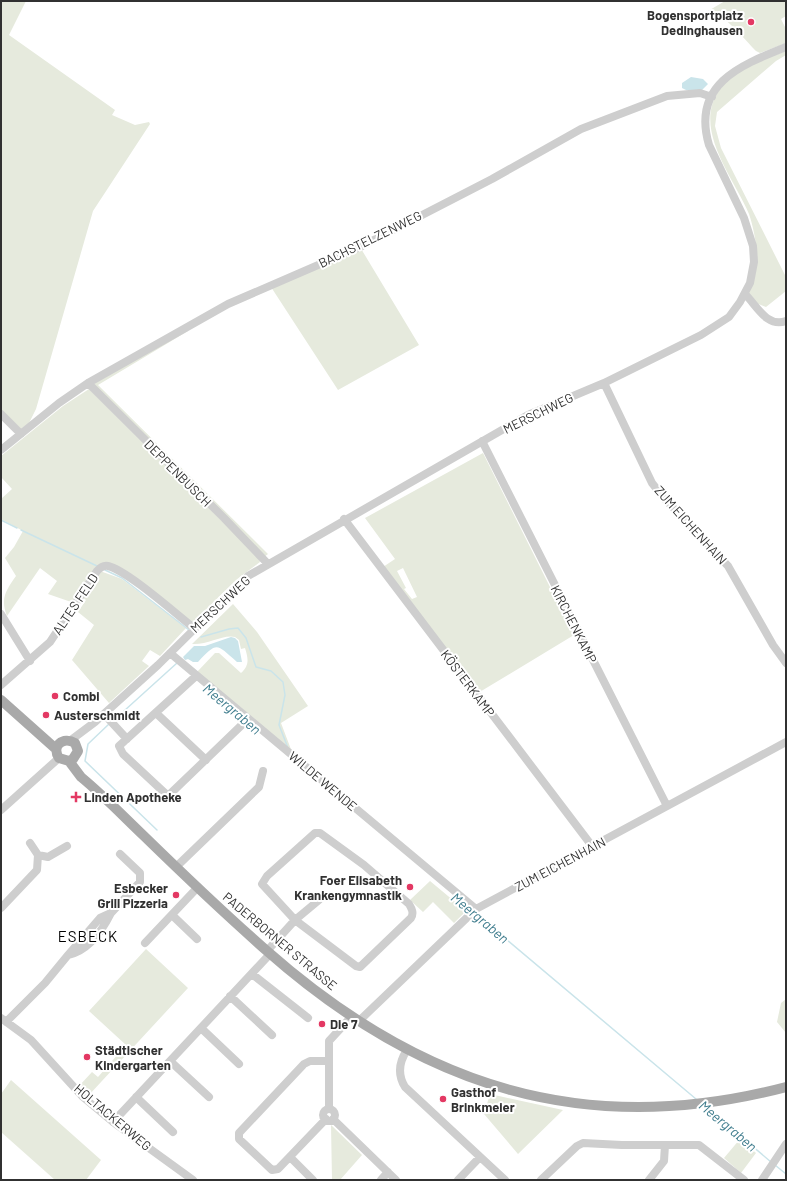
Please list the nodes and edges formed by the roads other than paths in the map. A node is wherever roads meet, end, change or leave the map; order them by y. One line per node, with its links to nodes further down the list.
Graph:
1 (786, 47): 2 (street, MERSCHWEG)
2 (712, 97): 3 (street, MERSCHWEG); 5 (street, BACHSTELZENWEG)
3 (745, 294): 4 (street); 6 (street, MERSCHWEG)
4 (786, 321)
5 (88, 383): 8 (street, BACHSTELZENWEG); 12 (street, DEPPENBUSCH)
6 (604, 383): 9 (street, MERSCHWEG); 17 (street, ZUM EICHENHAIN)
7 (1, 414): 8 (street)
8 (21, 434): 10 (street, BACHSTELZENWEG)
9 (482, 441): 11 (street, MERSCHWEG); 30 (street, KIRCHENKAMP)
10 (1, 450)
11 (344, 520): 12 (street, MERSCHWEG); 34 (street, KÖSTERKAMP)
12 (268, 564): 14 (street, MERSCHWEG)
13 (1, 614): 16 (street)
14 (194, 628): 15 (street, MERSCHWEG); 16 (street, ALTES FELD)
15 (170, 653): 18 (street, WILDE WENDE); 22 (street, MERSCHWEG)
16 (30, 661): 19 (street, ALTES FELD)
17 (786, 663)
18 (196, 676): 21 (street); 23 (street, WILDE WENDE)
19 (1, 685)
20 (1, 700): 26 (main road)
21 (156, 713): 24 (street); 28 (street)
22 (104, 714): 24 (street); 27 (street, MERSCHWEG)
23 (248, 719): 28 (street); 41 (street, WILDE WENDE)
24 (127, 738): 28 (street)
25 (786, 742): 30 (street, ZUM EICHENHAIN)
26 (58, 750): 27 (main road); 27 (main road); 31 (street)
27 (73, 751): 37 (main road, PADERBORNER STRASSE)
28 (206, 760)
29 (263, 771): 37 (street)
30 (667, 806): 34 (street, ZUM EICHENHAIN)
31 (1, 809)
32 (30, 843): 36 (street)
33 (67, 846): 36 (street)
34 (592, 846): 41 (street, ZUM EICHENHAIN)
35 (120, 854): 51 (street)
36 (38, 855): 40 (street)
37 (176, 866): 38 (main road, PADERBORNER STRASSE)
38 (198, 887): 42 (street); 46 (main road, PADERBORNER STRASSE)
39 (319, 900): 43 (street)
40 (1, 908)
41 (476, 909): 50 (street, ZUM EICHENHAIN)
42 (172, 915): 44 (street); 45 (street)
43 (295, 920): 43 (street); 46 (street)
44 (197, 939)
45 (146, 943)
46 (269, 952): 47 (street); 50 (main road, PADERBORNER STRASSE)
47 (252, 974): 48 (street); 49 (street)
48 (230, 996): 52 (street); 53 (street)
49 (308, 1018)
50 (355, 1018): 54 (main road, PADERBORNER STRASSE); 56 (street, ZUM EICHENHAIN)
51 (4, 1020): 62 (street, HOLTACKERWEG)
52 (201, 1028): 55 (street); 57 (street)
53 (272, 1035)
54 (407, 1050): 58 (main road, PADERBORNER STRASSE); 67 (street)
55 (170, 1061): 59 (street); 60 (street)
56 (329, 1061): 61 (street, ZUM EICHENHAIN); 66 (street)
57 (239, 1064)
58 (786, 1087)
59 (209, 1097)
60 (136, 1098): 62 (street); 63 (street)
61 (329, 1119): 66 (street); 68 (street)
62 (113, 1122): 69 (street, HOLTACKERWEG)
63 (173, 1132)
64 (786, 1144): 78 (street)
65 (665, 1145): 75 (street); 76 (street); 77 (street)
66 (290, 1157): 70 (street)
67 (480, 1157): 73 (street); 74 (street)
68 (388, 1172): 71 (street); 72 (street)
69 (193, 1180)
70 (314, 1180)
71 (381, 1180)
72 (396, 1180)
73 (458, 1180)
74 (506, 1180)
75 (541, 1180)
76 (649, 1180)
77 (744, 1180)
78 (762, 1180)

